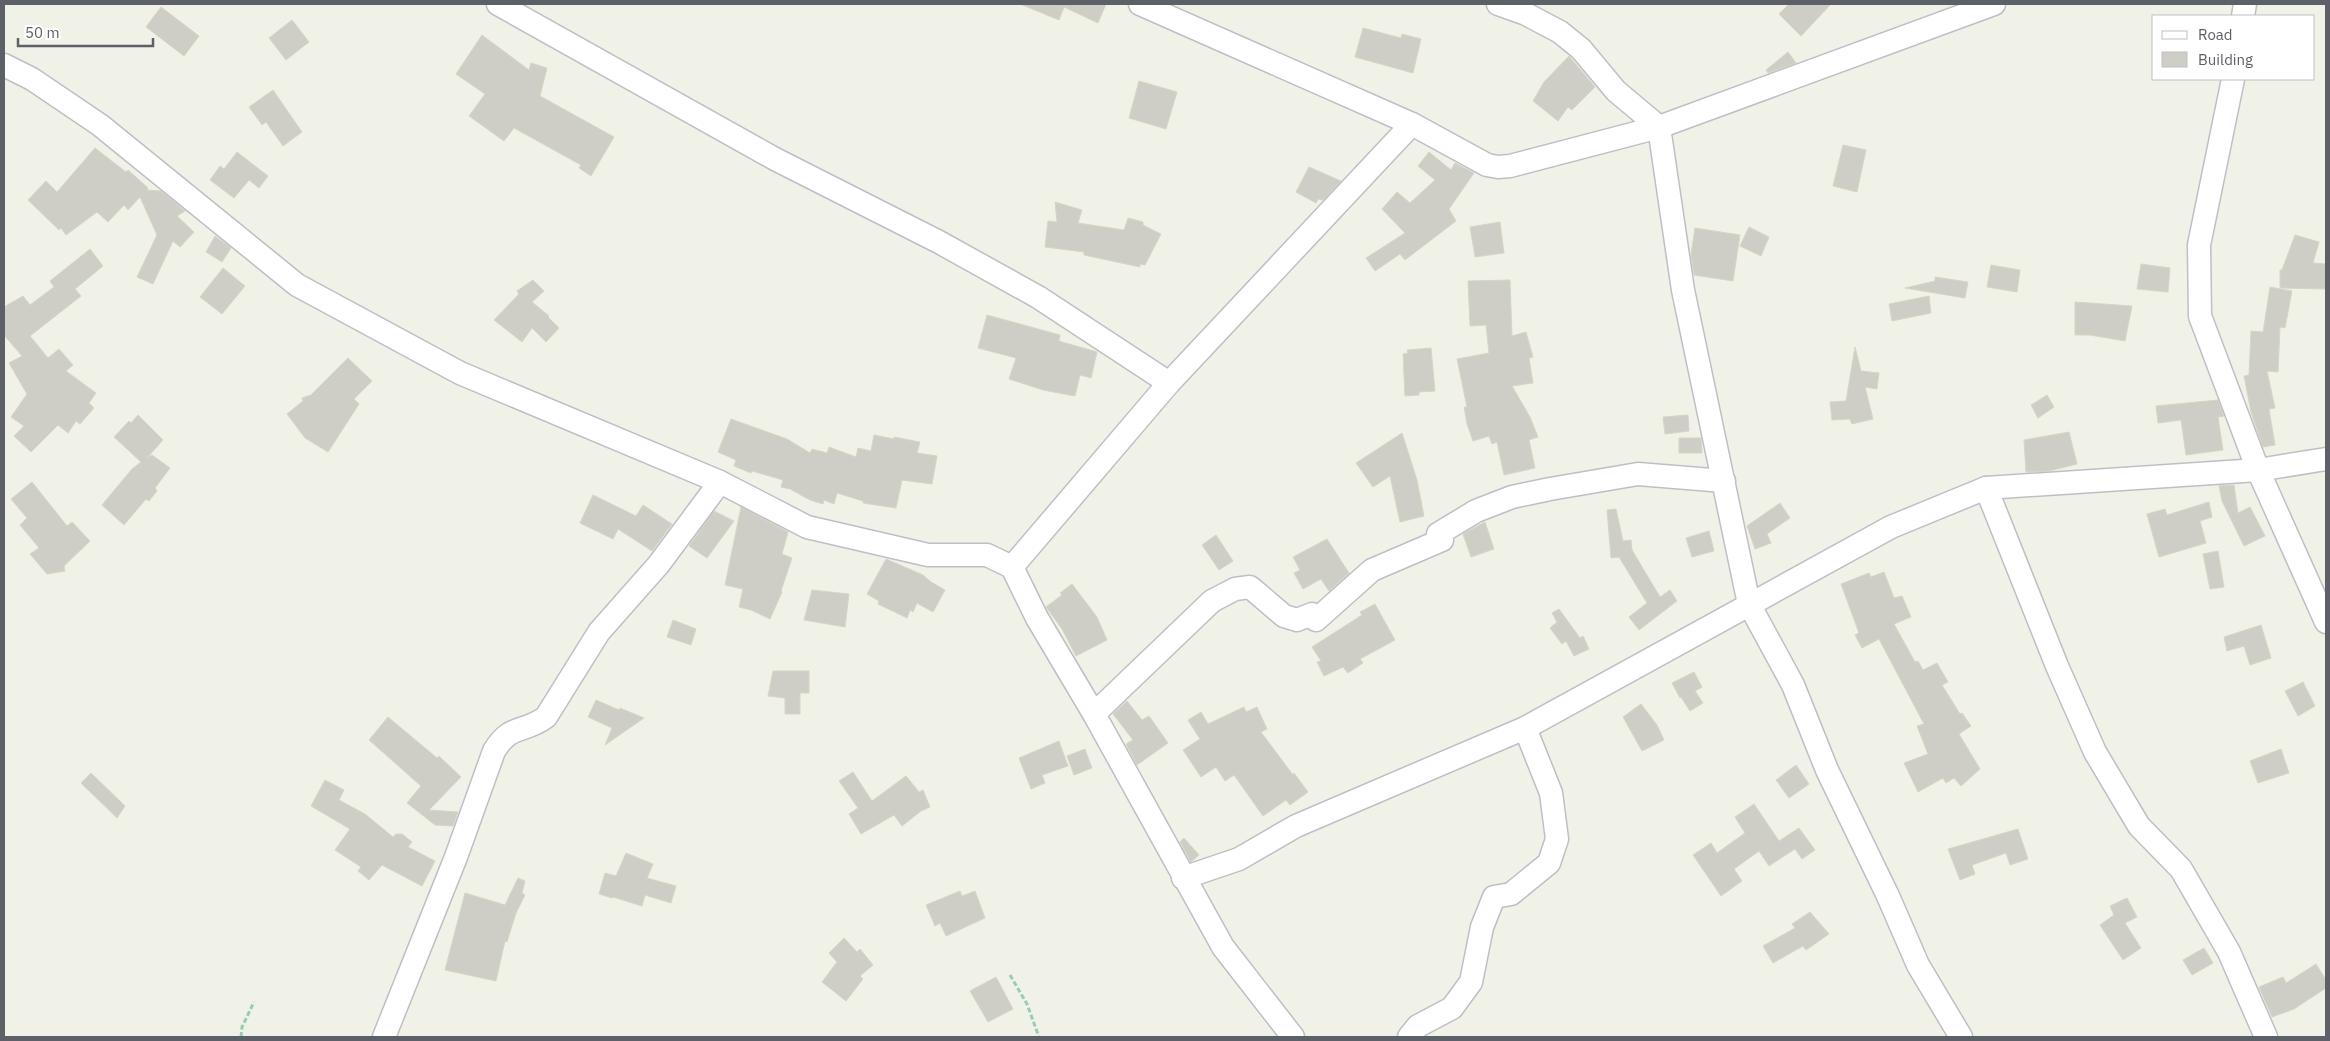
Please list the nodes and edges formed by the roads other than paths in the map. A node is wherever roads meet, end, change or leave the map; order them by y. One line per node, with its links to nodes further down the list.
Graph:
1 (498, 4): 9 (street)
2 (1140, 4): 7 (street)
3 (1498, 4): 8 (street)
4 (1994, 4): 8 (street)
5 (4, 65): 13 (street)
6 (2233, 80): 11 (street)
7 (1412, 124): 8 (street); 9 (street)
8 (1659, 127): 12 (street)
9 (1169, 383): 15 (street)
10 (2326, 459): 11 (street)
11 (2258, 470): 14 (street); 17 (street)
12 (1724, 481): 16 (street); 18 (street)
13 (720, 482): 15 (street); 21 (street)
14 (1986, 488): 16 (street); 25 (street)
15 (1012, 567): 18 (street)
16 (1749, 604): 19 (street); 24 (street)
17 (2326, 622)
18 (1094, 714): 20 (street)
19 (1525, 728): 20 (street); 23 (street)
20 (1183, 878): 22 (street)
21 (384, 1037)
22 (1293, 1037)
23 (1409, 1037)
24 (1961, 1037)
25 (2266, 1037)

